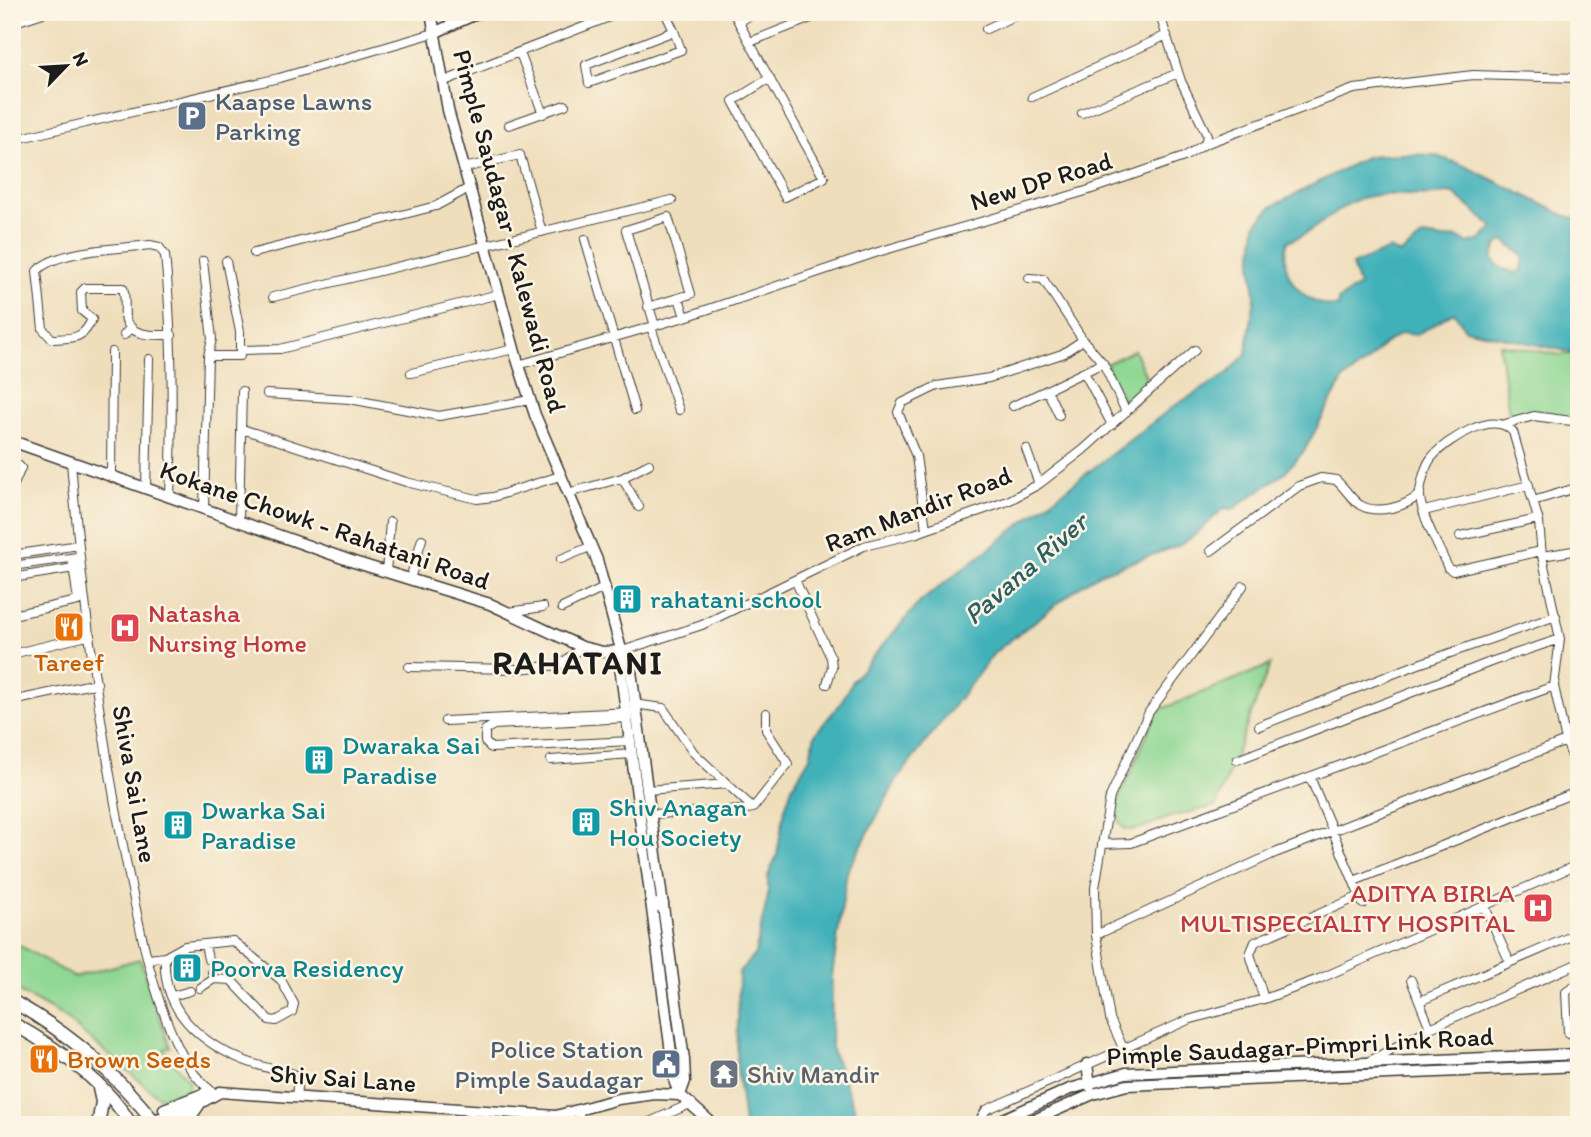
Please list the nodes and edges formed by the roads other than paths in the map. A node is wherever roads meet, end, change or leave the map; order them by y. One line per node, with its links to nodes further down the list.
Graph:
1 (46, 12): 11 (street)
2 (431, 12): 14 (street, Pimple Saudagar - Kalewadi Road)
3 (480, 12): 14 (street)
4 (622, 12): 17 (street)
5 (666, 12): 13 (street)
6 (759, 12): 10 (street)
7 (826, 12): 16 (street)
8 (1024, 12): 12 (street)
9 (1159, 12): 15 (street)
10 (740, 16): 16 (street)
11 (12, 23)
12 (986, 29)
13 (674, 31): 13 (street)
14 (434, 33): 21 (street, Pimple Saudagar - Kalewadi Road); 27 (street)
15 (1167, 35): 18 (street); 22 (street)
16 (752, 41): 19 (street)
17 (520, 53): 21 (street); 25 (street)
18 (1178, 73): 24 (street); 28 (street)
19 (770, 78): 19 (street)
20 (1579, 78): 28 (street, New DP Road)
21 (442, 82): 29 (street, Pimple Saudagar - Kalewadi Road)
22 (1032, 97)
23 (565, 105): 25 (street)
24 (1082, 113)
25 (543, 114): 26 (street)
26 (509, 125)
27 (12, 140)
28 (1205, 144): 43 (street, New DP Road)
29 (464, 168): 30 (street, Pimple Saudagar - Kalewadi Road); 32 (street)
30 (469, 188): 34 (street, Pimple Saudagar - Kalewadi Road); 35 (street)
31 (672, 200): 32 (street)
32 (542, 232): 34 (street)
33 (585, 239): 48 (street)
34 (485, 247): 39 (street, Pimple Saudagar - Kalewadi Road); 40 (street)
35 (254, 253)
36 (203, 261): 54 (street)
37 (226, 261): 52 (street)
38 (1029, 278): 49 (street)
39 (499, 294): 50 (street, Pimple Saudagar - Kalewadi Road); 52 (street)
40 (273, 297)
41 (679, 298): 42 (street); 42 (street); 43 (street)
42 (648, 307): 44 (street)
43 (685, 317): 44 (street, New DP Road)
44 (653, 326): 48 (street, New DP Road); 65 (street)
45 (131, 327): 46 (street); 47 (street); 47 (street)
46 (124, 335)
47 (172, 335): 88 (street)
48 (612, 337): 57 (street, New DP Road); 66 (street)
49 (1083, 340): 56 (street); 97 (street)
50 (514, 349): 57 (street, Pimple Saudagar - Kalewadi Road); 59 (street)
51 (1195, 350): 67 (street, Ram Mandir Road)
52 (240, 351): 54 (street)
53 (112, 352): 78 (street)
54 (208, 356): 92 (street)
55 (149, 359): 85 (street)
56 (1103, 363): 58 (street); 67 (street)
57 (518, 365): 63 (street, Pimple Saudagar - Kalewadi Road)
58 (1084, 372): 60 (street); 71 (street)
59 (411, 373)
60 (1047, 390): 64 (street); 68 (street)
61 (242, 391): 72 (street)
62 (267, 394): 63 (street)
63 (530, 400): 79 (street, Pimple Saudagar - Kalewadi Road)
64 (1013, 406)
65 (679, 410)
66 (635, 411)
67 (1126, 412): 71 (street, Ram Mandir Road)
68 (1059, 415)
69 (1579, 422): 70 (street)
70 (1505, 424): 82 (street); 87 (street)
71 (1112, 425): 81 (street, Ram Mandir Road)
72 (242, 429): 79 (street); 95 (street)
73 (12, 441): 76 (street, Kokane Chowk - Rahatani Road)
74 (1027, 449): 81 (street)
75 (12, 459): 84 (street)
76 (71, 462): 78 (street, Kokane Chowk - Rahatani Road); 100 (street, Shiva Sai Lane)
77 (649, 464): 80 (street)
78 (111, 475): 85 (street, Kokane Chowk - Rahatani Road)
79 (560, 476): 86 (street, Pimple Saudagar - Kalewadi Road)
80 (622, 478): 86 (street); 91 (street)
81 (1040, 484): 97 (street, Ram Mandir Road)
82 (1529, 485): 89 (street); 93 (street)
83 (1576, 488): 89 (street); 90 (street)
84 (12, 489)
85 (146, 489): 88 (street, Kokane Chowk - Rahatani Road)
86 (568, 492): 101 (street, Pimple Saudagar - Kalewadi Road)
87 (1420, 494): 93 (street); 103 (street)
88 (170, 497): 92 (street, Kokane Chowk - Rahatani Road)
89 (1533, 501): 94 (street)
90 (1579, 506)
91 (639, 507)
92 (204, 509): 95 (street, Kokane Chowk - Rahatani Road)
93 (1424, 511): 104 (street)
94 (1538, 519): 98 (street); 104 (street)
95 (239, 521): 109 (street, Kokane Chowk - Rahatani Road)
96 (390, 522): 109 (street)
97 (926, 529): 112 (street, Ram Mandir Road)
98 (1460, 536)
99 (422, 539): 111 (street)
100 (79, 545): 105 (street); 107 (street, Shiva Sai Lane)
101 (592, 546): 106 (street); 114 (street, Pimple Saudagar - Kalewadi Road)
102 (1579, 550): 104 (street)
103 (1211, 551)
104 (1542, 554): 119 (street)
105 (12, 555)
106 (561, 559)
107 (75, 561): 108 (street); 110 (street); 118 (street); 120 (street, Shiva Sai Lane)
108 (12, 566)
109 (386, 572): 111 (street, Kokane Chowk - Rahatani Road)
110 (12, 578)
111 (410, 579): 117 (street, Kokane Chowk - Rahatani Road)
112 (795, 580): 124 (street, Ram Mandir Road); 127 (street)
113 (1243, 586): 147 (street)
114 (606, 587): 116 (street); 124 (street, Pimple Saudagar - Kalewadi Road)
115 (543, 607): 117 (street)
116 (562, 608)
117 (509, 612): 122 (street, Kokane Chowk - Rahatani Road)
118 (12, 615)
119 (1556, 616): 121 (street); 133 (street)
120 (91, 635): 123 (street); 126 (street, Shiva Sai Lane)
121 (1560, 639): 128 (street); 138 (street)
122 (582, 647): 124 (street, Kokane Chowk - Rahatani Road); 125 (street)
123 (12, 654)
124 (623, 654): 130 (street, Pimple Saudagar - Kalewadi Road)
125 (410, 667)
126 (97, 683): 129 (street); 157 (street, Shiva Sai Lane)
127 (827, 684)
128 (1554, 686): 135 (street); 140 (street)
129 (12, 701)
130 (631, 710): 132 (street); 134 (street, Pimple Saudagar - Kalewadi Road); 134 (street); 141 (street); 142 (street, Pimple Saudagar - Kalewadi Road)
131 (766, 713): 144 (street)
132 (445, 720)
133 (1259, 726)
134 (631, 741): 136 (street, Pimple Saudagar - Kalewadi Road)
135 (1566, 741): 139 (street); 146 (street)
136 (632, 754): 137 (street); 150 (street, Pimple Saudagar - Kalewadi Road)
137 (551, 760)
138 (1237, 760)
139 (1579, 775)
140 (1310, 777): 146 (street); 147 (street)
141 (727, 784): 142 (street); 144 (street)
142 (647, 790): 145 (street, Pimple Saudagar - Kalewadi Road)
143 (1579, 791): 149 (street)
144 (753, 808): 145 (street)
145 (649, 814): 150 (street, Pimple Saudagar - Kalewadi Road)
146 (1334, 831): 149 (street); 153 (street)
147 (1102, 844): 153 (street)
148 (1579, 864): 151 (street)
149 (1354, 881): 165 (street)
150 (657, 905): 180 (street, Pimple Saudagar - Kalewadi Road)
151 (1484, 905): 155 (street); 165 (street)
152 (1579, 933): 167 (street)
153 (1096, 935): 171 (street)
154 (205, 945): 156 (street); 158 (street); 162 (street)
155 (1507, 956)
156 (165, 957): 157 (street); 164 (street)
157 (148, 958): 179 (street, Shiva Sai Lane)
158 (208, 959)
159 (1579, 964): 169 (street)
160 (1411, 980): 167 (street)
161 (1579, 983): 170 (street)
162 (200, 988)
163 (190, 991): 164 (street)
164 (172, 996): 182 (street)
165 (1264, 999): 171 (street)
166 (12, 1001): 186 (main road)
167 (1420, 1001): 169 (street)
168 (12, 1023): 178 (main road)
169 (1430, 1028): 173 (street)
170 (1579, 1036)
171 (1124, 1048): 174 (street)
172 (1579, 1054): 173 (street, Pimple Saudagar-Pimpri Link Road)
173 (1367, 1062): 176 (street); 177 (street, Pimple Saudagar-Pimpri Link Road)
174 (1087, 1064): 177 (street); 193 (street)
175 (1579, 1066): 176 (street, Pimple Saudagar-Pimpri Link Road)
176 (1367, 1075): 181 (street, Pimple Saudagar-Pimpri Link Road)
177 (1090, 1081): 181 (street); 194 (street, Pimple Saudagar-Pimpri Link Road)
178 (98, 1086): 187 (main road); 188 (main road)
179 (213, 1095): 182 (street, Shiv Sai Lane); 184 (street); 186 (street, Shiv Sai Lane)
180 (680, 1095): 183 (street); 185 (street, Shiv Sai Lane)
181 (1092, 1095): 195 (street, Pimple Saudagar-Pimpri Link Road)
182 (296, 1098): 185 (street, Shiv Sai Lane)
183 (692, 1103): 191 (street); 192 (street)
184 (198, 1105): 186 (street); 189 (main road)
185 (579, 1111): 190 (street)
186 (153, 1120): 187 (street)
187 (126, 1122)
188 (98, 1125)
189 (184, 1125)
190 (580, 1125)
191 (643, 1125)
192 (714, 1125)
193 (977, 1125)
194 (990, 1125)
195 (1023, 1125)

